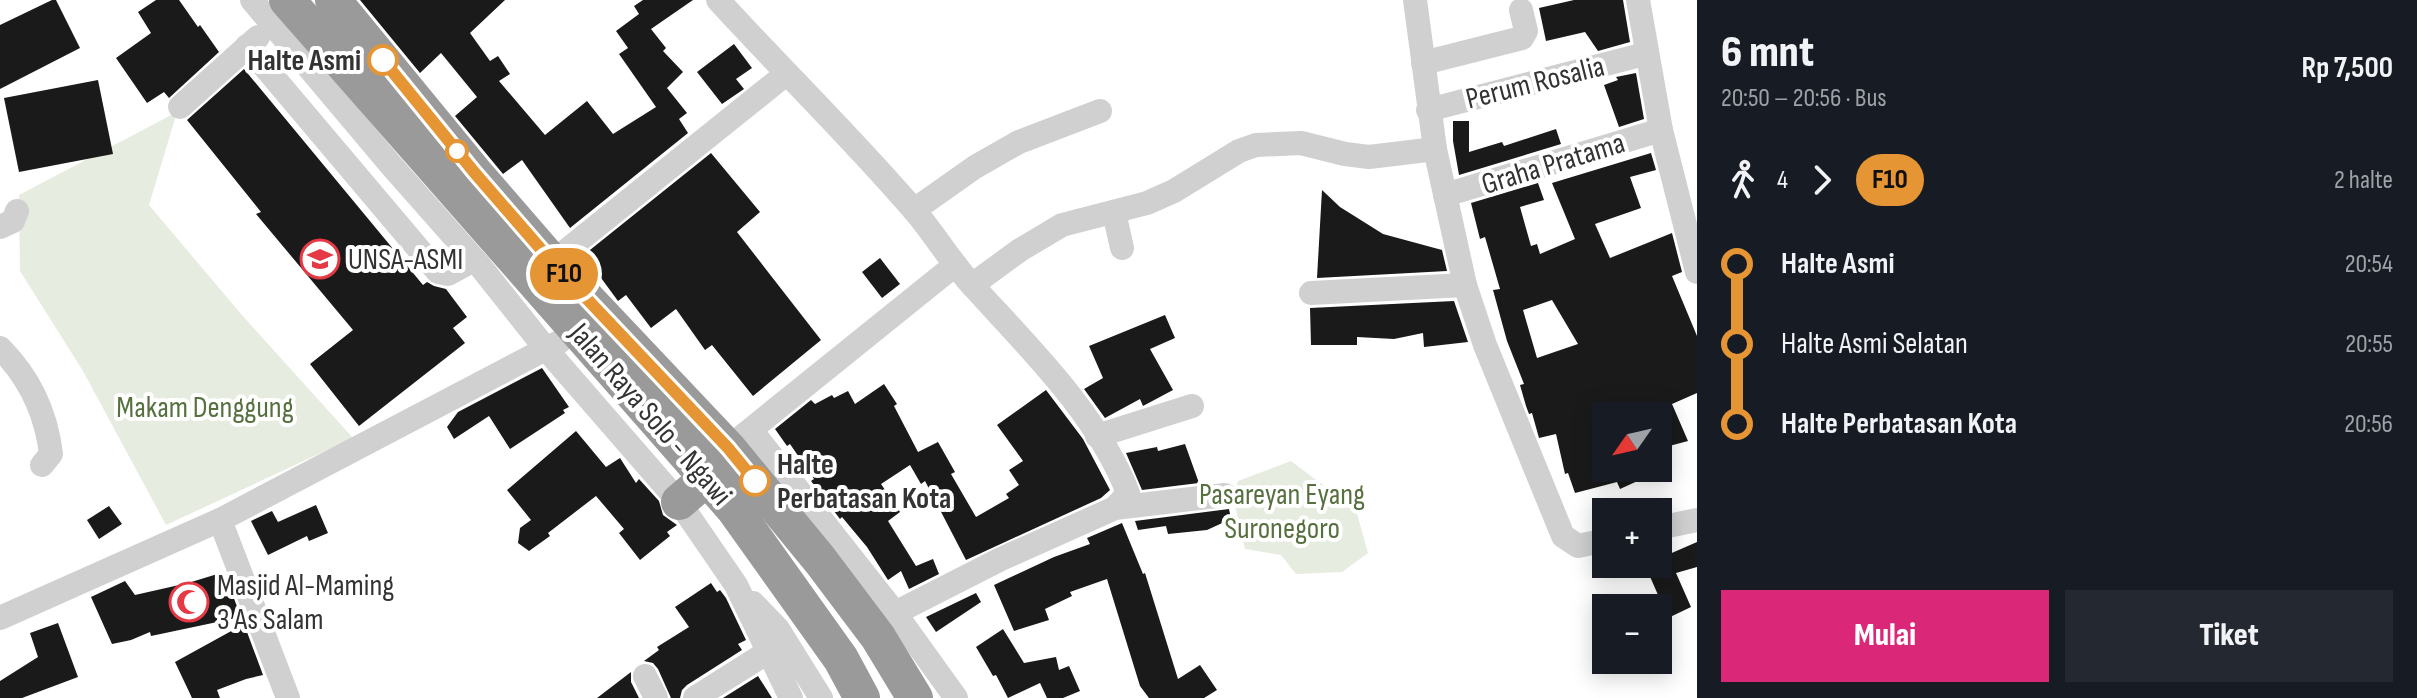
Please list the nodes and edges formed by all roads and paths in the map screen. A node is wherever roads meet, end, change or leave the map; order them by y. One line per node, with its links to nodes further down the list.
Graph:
1 (252, 0): 6 (street)
2 (333, 0): 23 (highway, Jalan Raya Solo - Ngawi)
3 (718, 0): 11 (street)
4 (1415, 0): 10 (street)
5 (1638, 0): 16 (street)
6 (284, 10): 8 (street); 12 (highway, Jalan Raya Solo - Ngawi)
7 (1521, 10): 10 (street)
8 (247, 46): 13 (street); 22 (street)
9 (1641, 55): 14 (street, Perum Rosalia)
10 (1423, 63): 14 (street)
11 (786, 74): 19 (street); 23 (street)
12 (354, 99): 22 (street); 29 (highway, Jalan Raya Solo - Ngawi)
13 (180, 107)
14 (1428, 110): 17 (street)
15 (1100, 111): 19 (street)
16 (1661, 130): 18 (street, Graha Pratama); 25 (street)
17 (1435, 149): 18 (street); 20 (street)
18 (1445, 195): 27 (street)
19 (914, 210): 24 (street)
20 (1114, 212): 21 (street); 26 (street)
21 (1122, 248)
22 (474, 260): 31 (street)
23 (552, 262): 34 (highway, Jalan Raya Solo - Ngawi)
24 (955, 265): 26 (street); 34 (street)
25 (1697, 272)
26 (972, 285): 33 (street)
27 (1465, 285): 28 (street); 43 (street)
28 (1311, 293)
29 (579, 332): 31 (street); 36 (highway, Jalan Raya Solo - Ngawi)
30 (0, 348): 35 (street)
31 (546, 349): 38 (street); 40 (street)
32 (1192, 406): 33 (street)
33 (1097, 436): 39 (street)
34 (739, 439): 46 (highway, Jalan Raya Solo - Ngawi)
35 (42, 465)
36 (707, 478): 38 (highway); 52 (highway, Jalan Raya Solo - Ngawi)
37 (1225, 495): 39 (street)
38 (679, 502): 44 (street)
39 (1115, 508): 46 (street)
40 (220, 520): 45 (street); 48 (street)
41 (1697, 520): 42 (street)
42 (1672, 525)
43 (1592, 543)
44 (736, 585): 47 (street); 51 (street)
45 (0, 618)
46 (887, 625): 53 (highway, Jalan Raya Solo - Ngawi); 54 (street)
47 (767, 648): 49 (street); 50 (street)
48 (288, 698)
49 (695, 698)
50 (791, 698)
51 (821, 698)
52 (862, 698)
53 (915, 698)
54 (956, 698)

